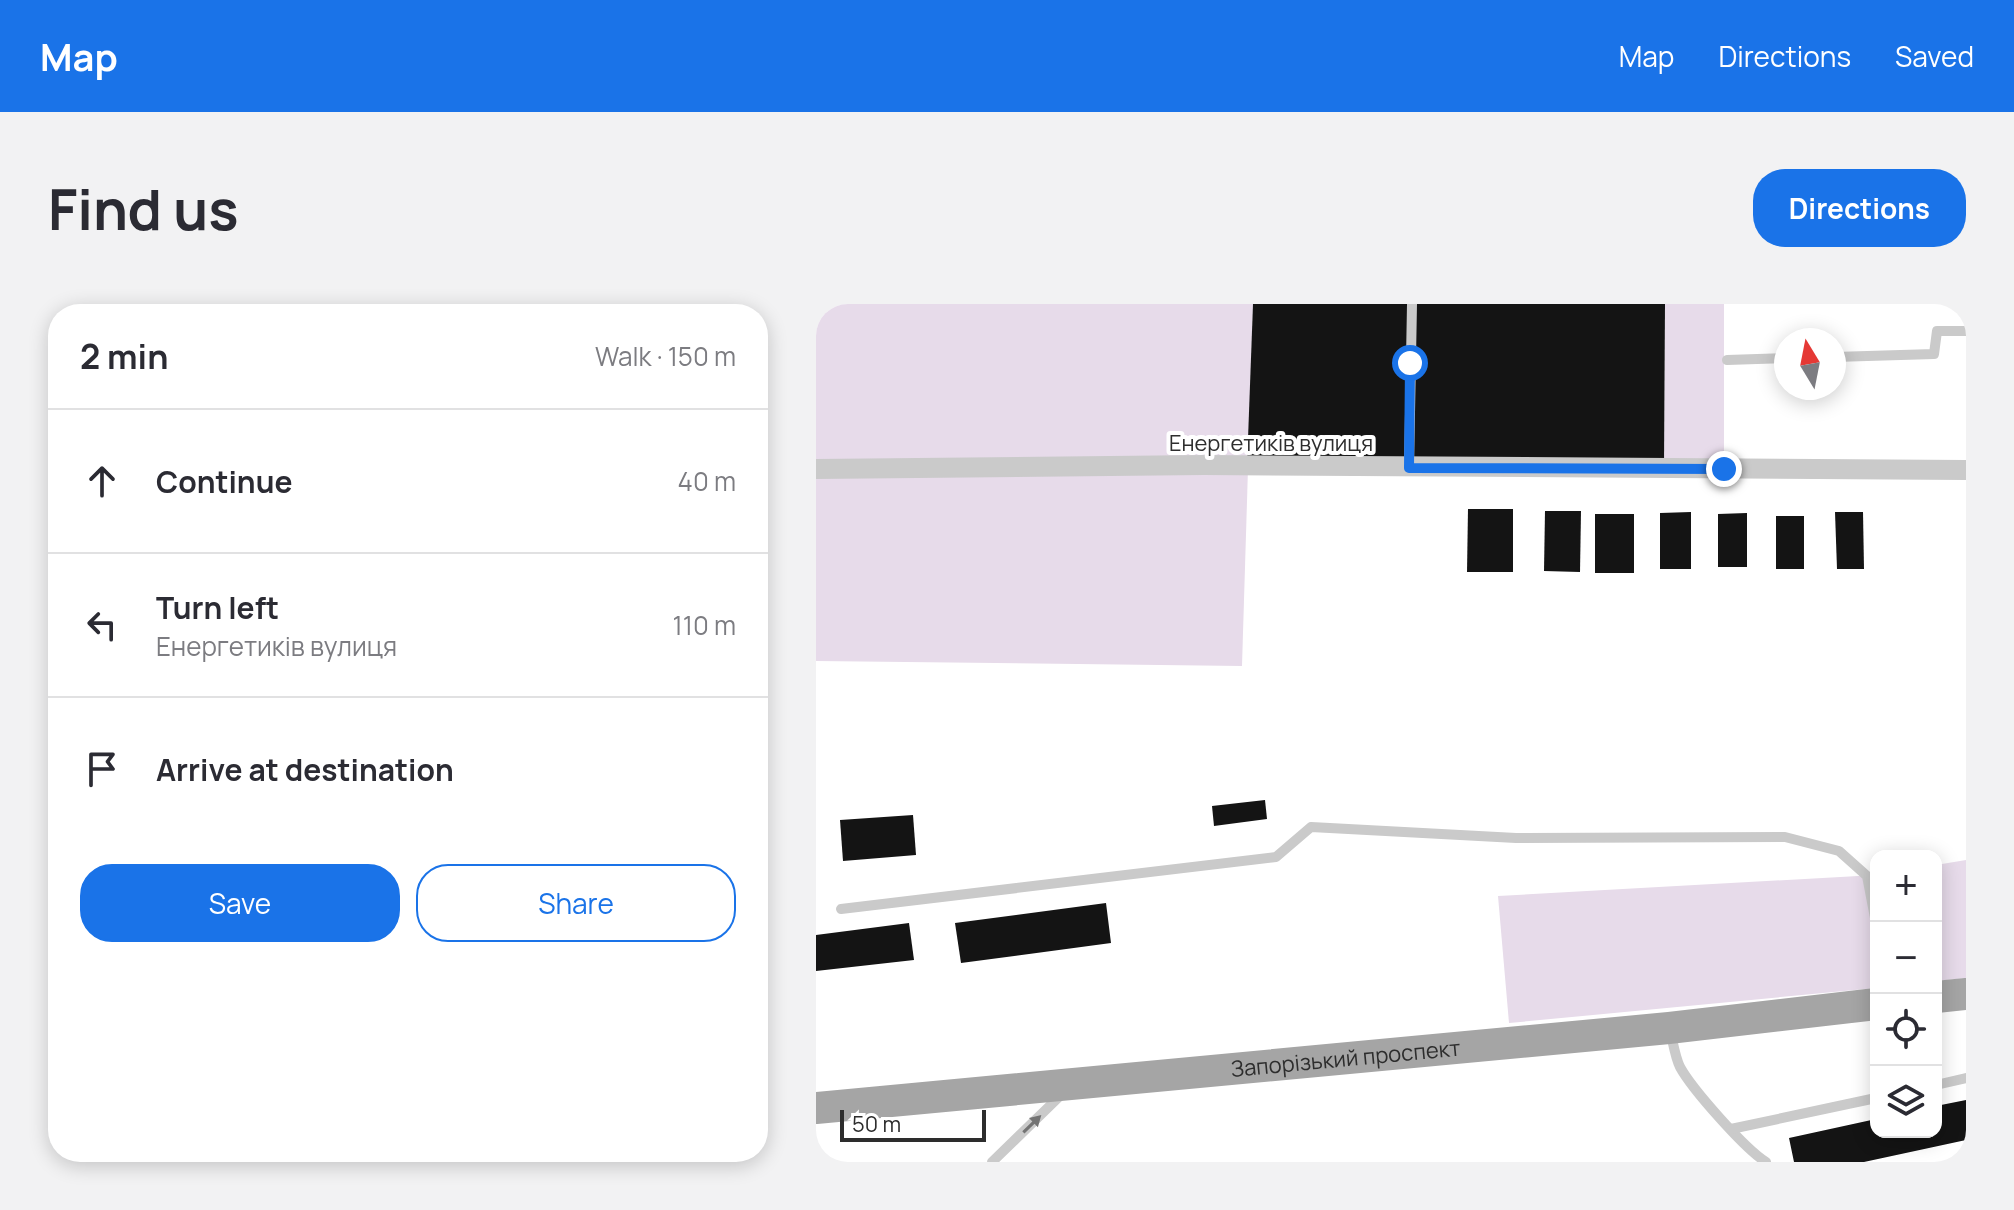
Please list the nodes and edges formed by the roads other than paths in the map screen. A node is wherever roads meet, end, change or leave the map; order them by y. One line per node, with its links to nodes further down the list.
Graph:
1 (1412, 304): 6 (lane)
2 (1966, 331): 3 (lane)
3 (1846, 357)
4 (1774, 358): 5 (lane)
5 (1727, 360)
6 (1409, 468): 7 (street, Енергетиків вулиця); 8 (street, Енергетиків вулиця)
7 (816, 469)
8 (1966, 470)
9 (841, 909): 10 (lane)
10 (1876, 922)
11 (1966, 994): 12 (main road)
12 (1942, 996)
13 (1870, 1005): 14 (main road, Запорізький проспект)
14 (1669, 1028): 17 (main road, Запорізький проспект); 20 (lane)
15 (1966, 1078): 16 (lane)
16 (1942, 1084)
17 (1072, 1085): 19 (main road, Запорізький проспект); 21 (lane, one-way to 17)
18 (1870, 1099): 20 (lane)
19 (816, 1108)
20 (1731, 1129): 22 (lane)
21 (992, 1162)
22 (1766, 1162)

